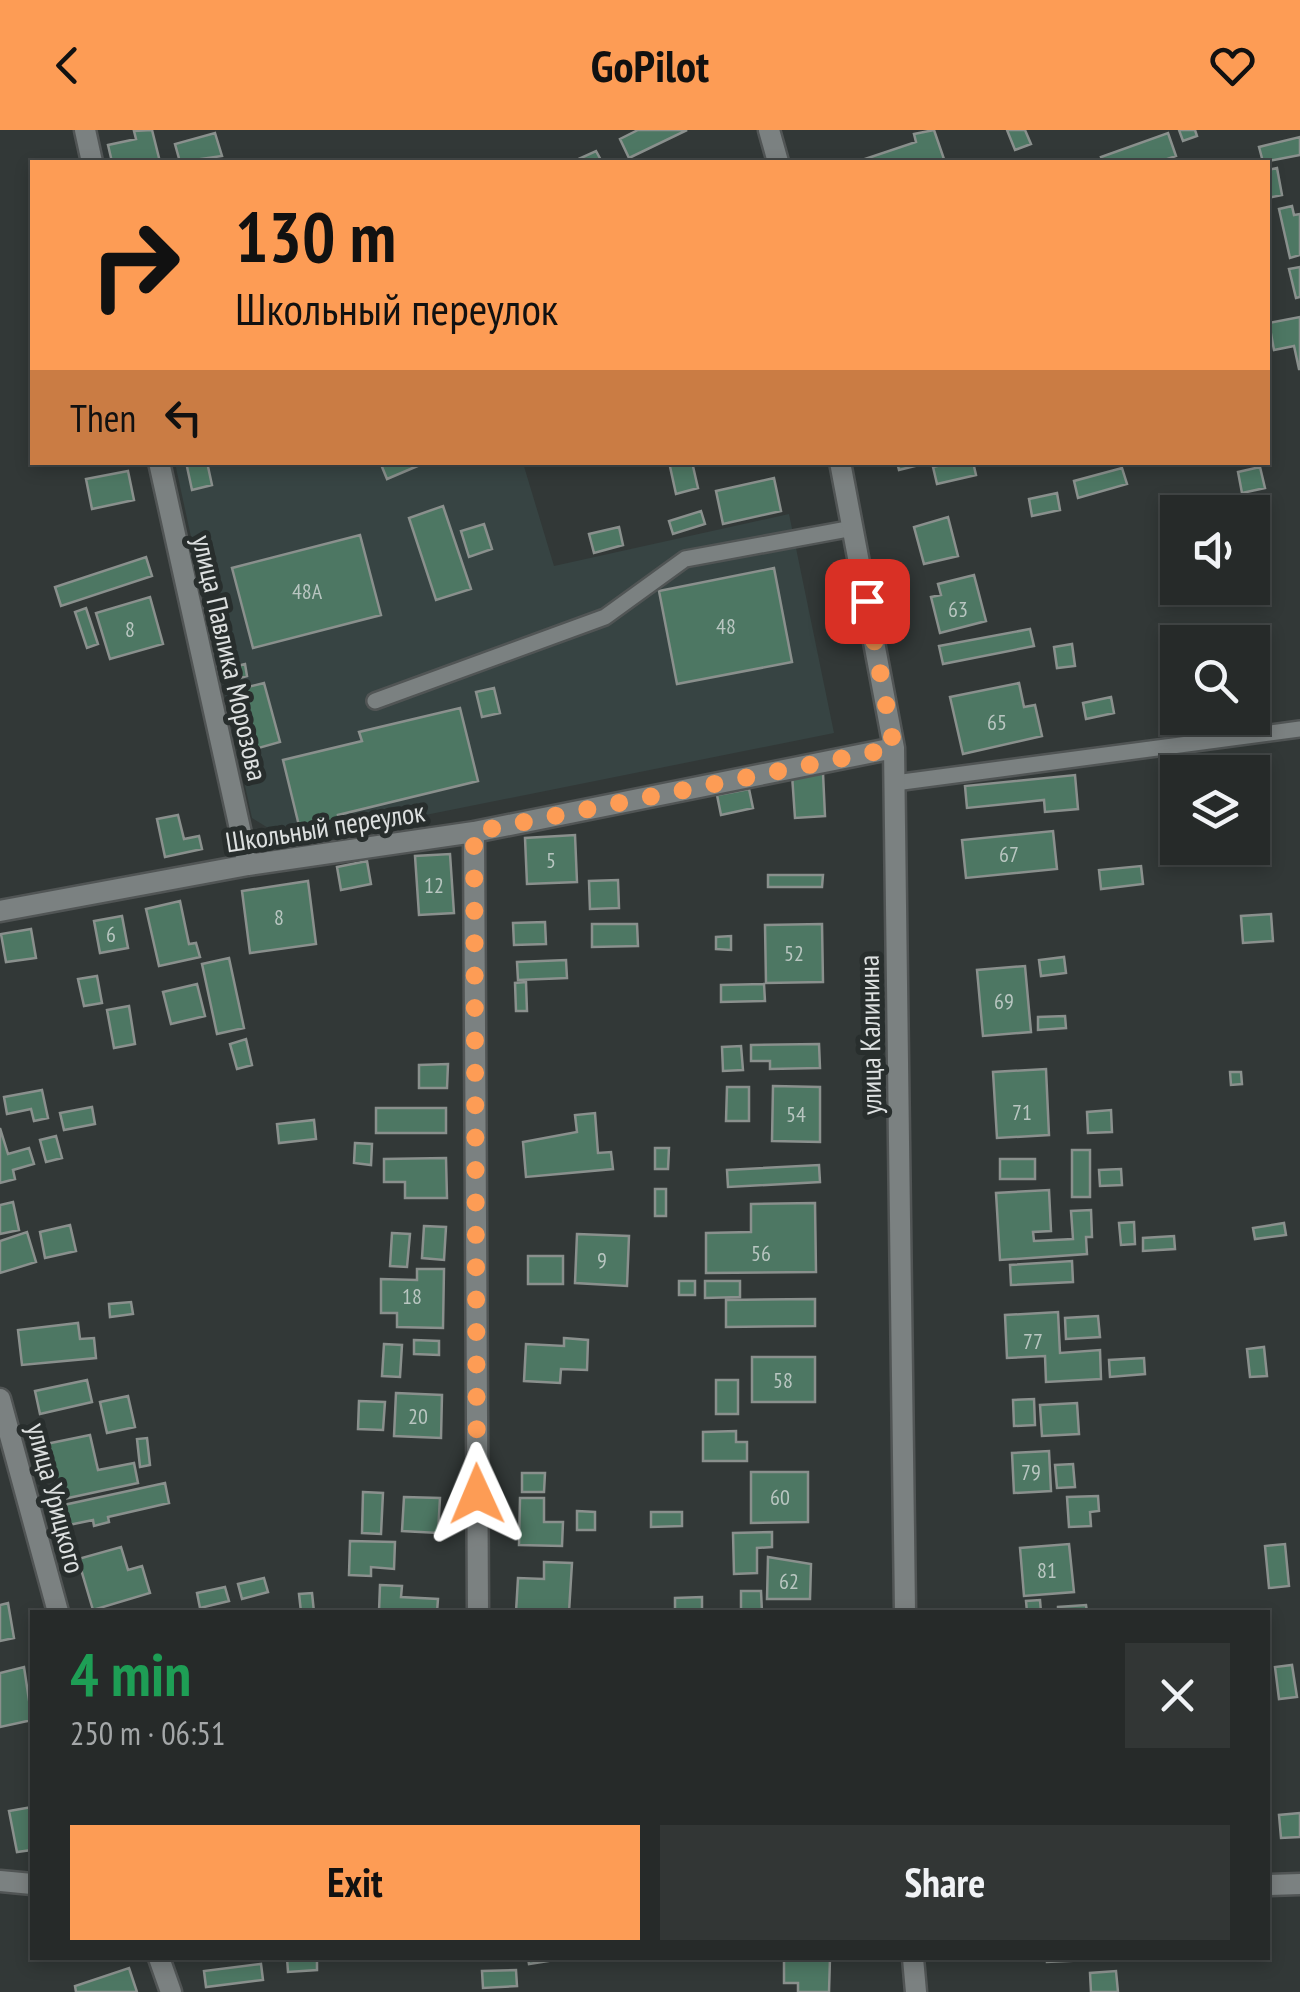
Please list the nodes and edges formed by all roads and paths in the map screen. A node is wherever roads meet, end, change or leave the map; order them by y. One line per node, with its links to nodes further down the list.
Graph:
1 (84, 130): 3 (street)
2 (769, 130): 4 (street)
3 (92, 160)
4 (777, 160)
5 (160, 465): 13 (street, улица Павлика Морозова)
6 (841, 465): 7 (street, улица Калинина)
7 (853, 528): 8 (lane); 10 (street, улица Калинина)
8 (375, 701)
9 (1300, 729): 11 (lane)
10 (894, 748): 11 (street, улица Калинина); 12 (street, Школьный переулок)
11 (895, 783): 18 (street, улица Калинина)
12 (474, 832): 13 (street, Школьный переулок); 17 (street)
13 (248, 865): 14 (street, Школьный переулок)
14 (0, 911)
15 (0, 1398): 16 (street, улица Урицкого)
16 (57, 1610)
17 (478, 1610)
18 (905, 1610)
19 (0, 1880): 20 (street)
20 (30, 1884)
21 (1300, 1884): 22 (street)
22 (1270, 1885)
23 (160, 1960): 25 (street)
24 (913, 1960): 26 (street)
25 (171, 1992)
26 (916, 1992)

